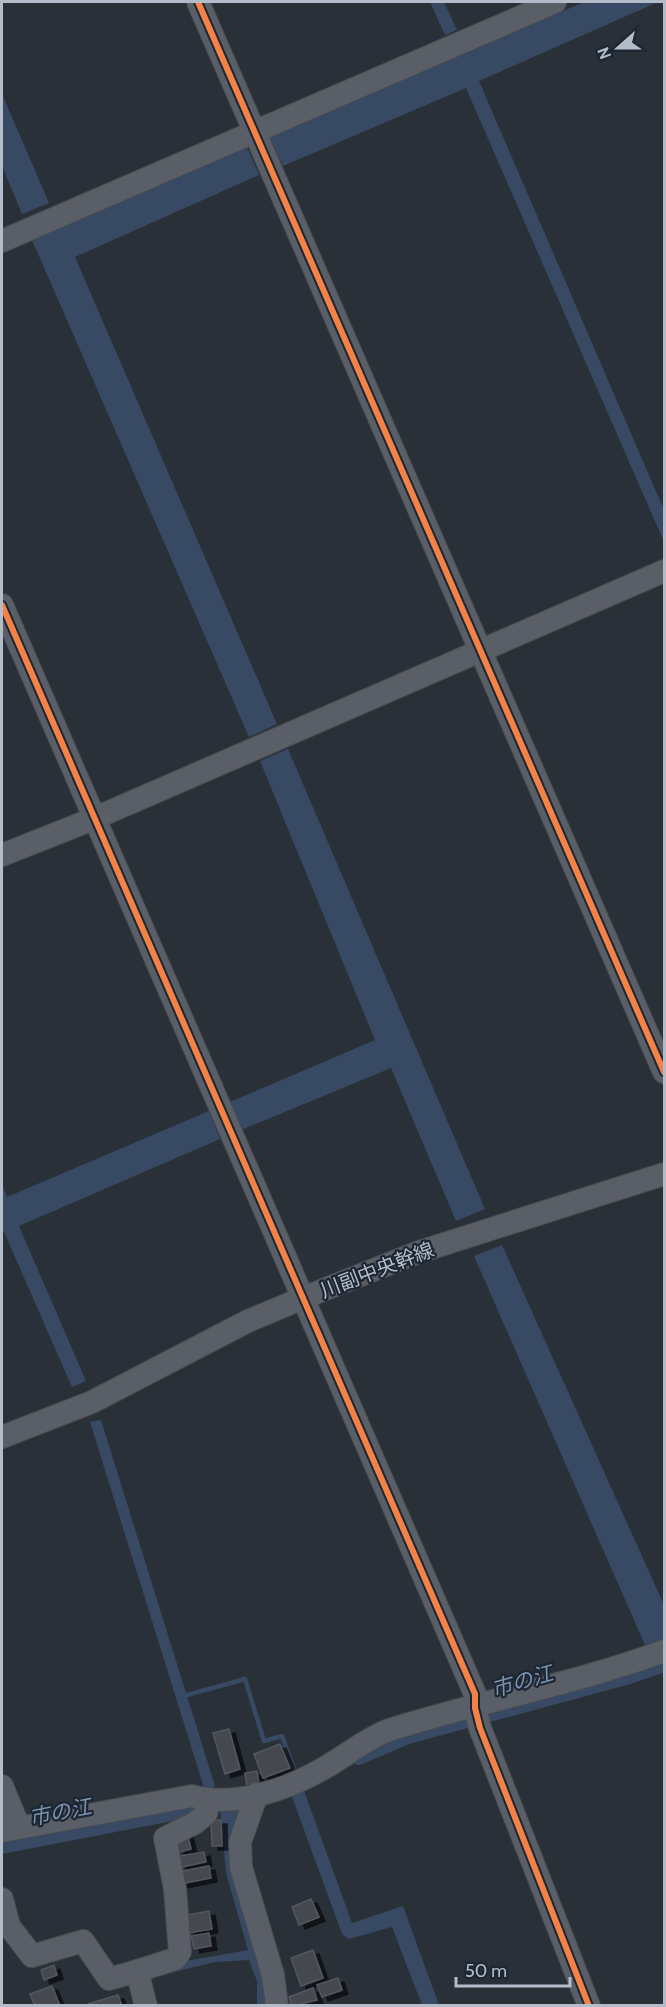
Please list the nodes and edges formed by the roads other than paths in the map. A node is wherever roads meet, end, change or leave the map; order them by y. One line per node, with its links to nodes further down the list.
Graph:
1 (198, 2): 3 (street)
2 (555, 2): 3 (street)
3 (254, 132): 4 (street); 7 (street)
4 (2, 241)
5 (664, 571): 7 (street)
6 (2, 605): 8 (street)
7 (480, 652): 8 (street); 10 (street)
8 (93, 819): 9 (street); 12 (street)
9 (2, 855)
10 (664, 1072)
11 (664, 1174): 12 (street, 川副中央幹線)
12 (303, 1298): 13 (street, 川副中央幹線); 15 (street)
13 (2, 1437)
14 (664, 1652): 15 (street)
15 (477, 1718): 17 (street); 24 (street)
16 (2, 1786): 19 (street)
17 (257, 1794): 18 (street); 23 (street)
18 (209, 1800): 19 (street); 21 (street)
19 (10, 1829)
20 (2, 1899): 21 (street)
21 (137, 1971): 22 (street)
22 (146, 2006)
23 (277, 2006)
24 (589, 2006)

